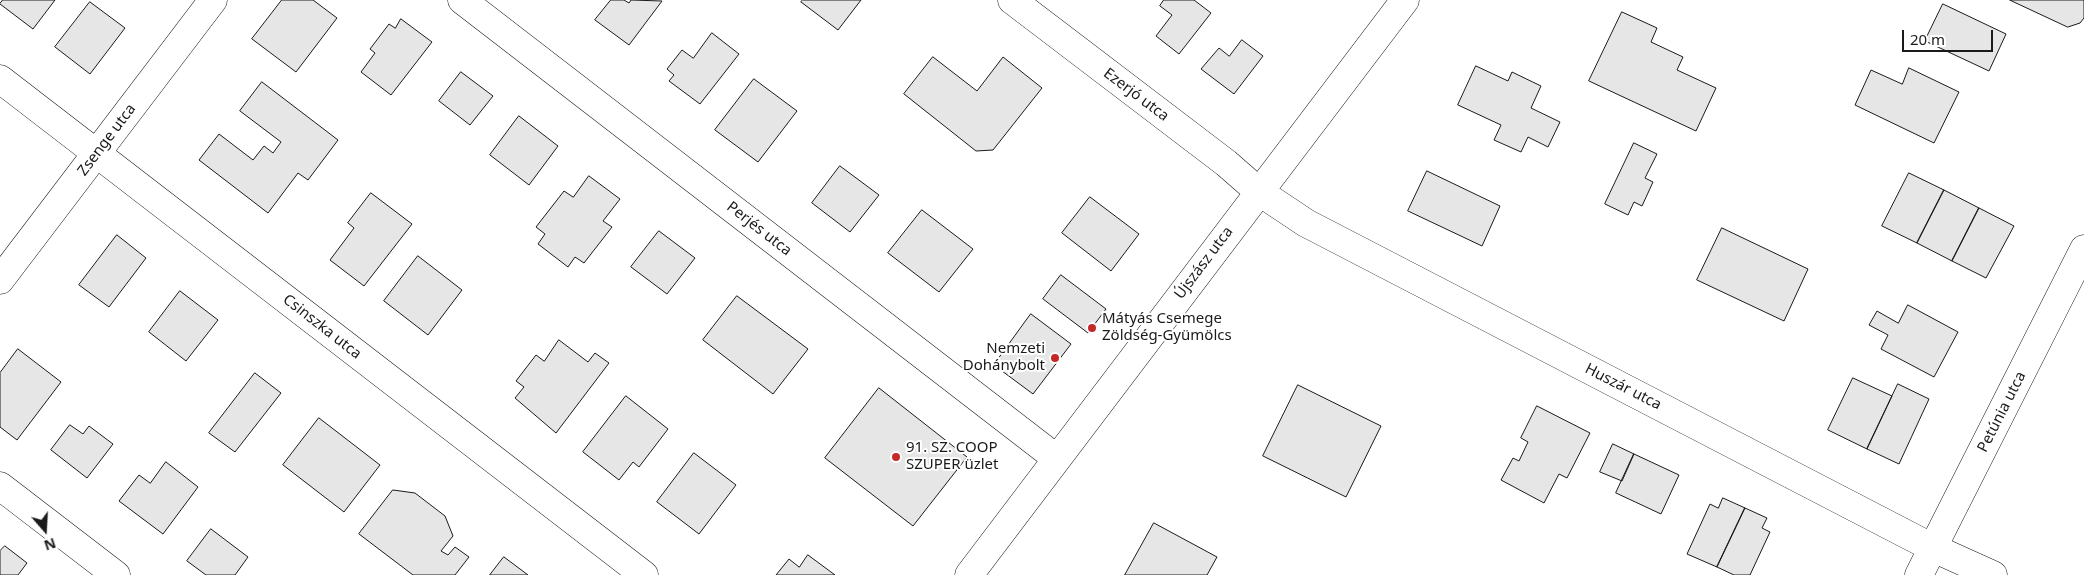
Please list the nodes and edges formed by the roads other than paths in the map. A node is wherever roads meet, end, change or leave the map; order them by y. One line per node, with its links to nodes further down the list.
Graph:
1 (213, 0): 6 (street, Zsenge utca)
2 (462, 0): 10 (street, Perjés utca)
3 (1012, 0): 7 (street, Ezerjó utca)
4 (1405, 0): 7 (street, Újszász utca)
5 (0, 79): 6 (street, Csinszka utca)
6 (96, 154): 9 (street, Zsenge utca); 14 (street, Csinszka utca)
7 (1258, 191): 10 (street, Újszász utca); 12 (street, Huszár utca)
8 (2084, 249): 12 (street, Petúnia utca)
9 (0, 280)
10 (1056, 458): 15 (street, Újszász utca)
11 (0, 486): 13 (street)
12 (1933, 548): 16 (street, Petúnia utca); 17 (street, Huszár utca)
13 (116, 575)
14 (644, 575)
15 (968, 575)
16 (1919, 575)
17 (1993, 575)

